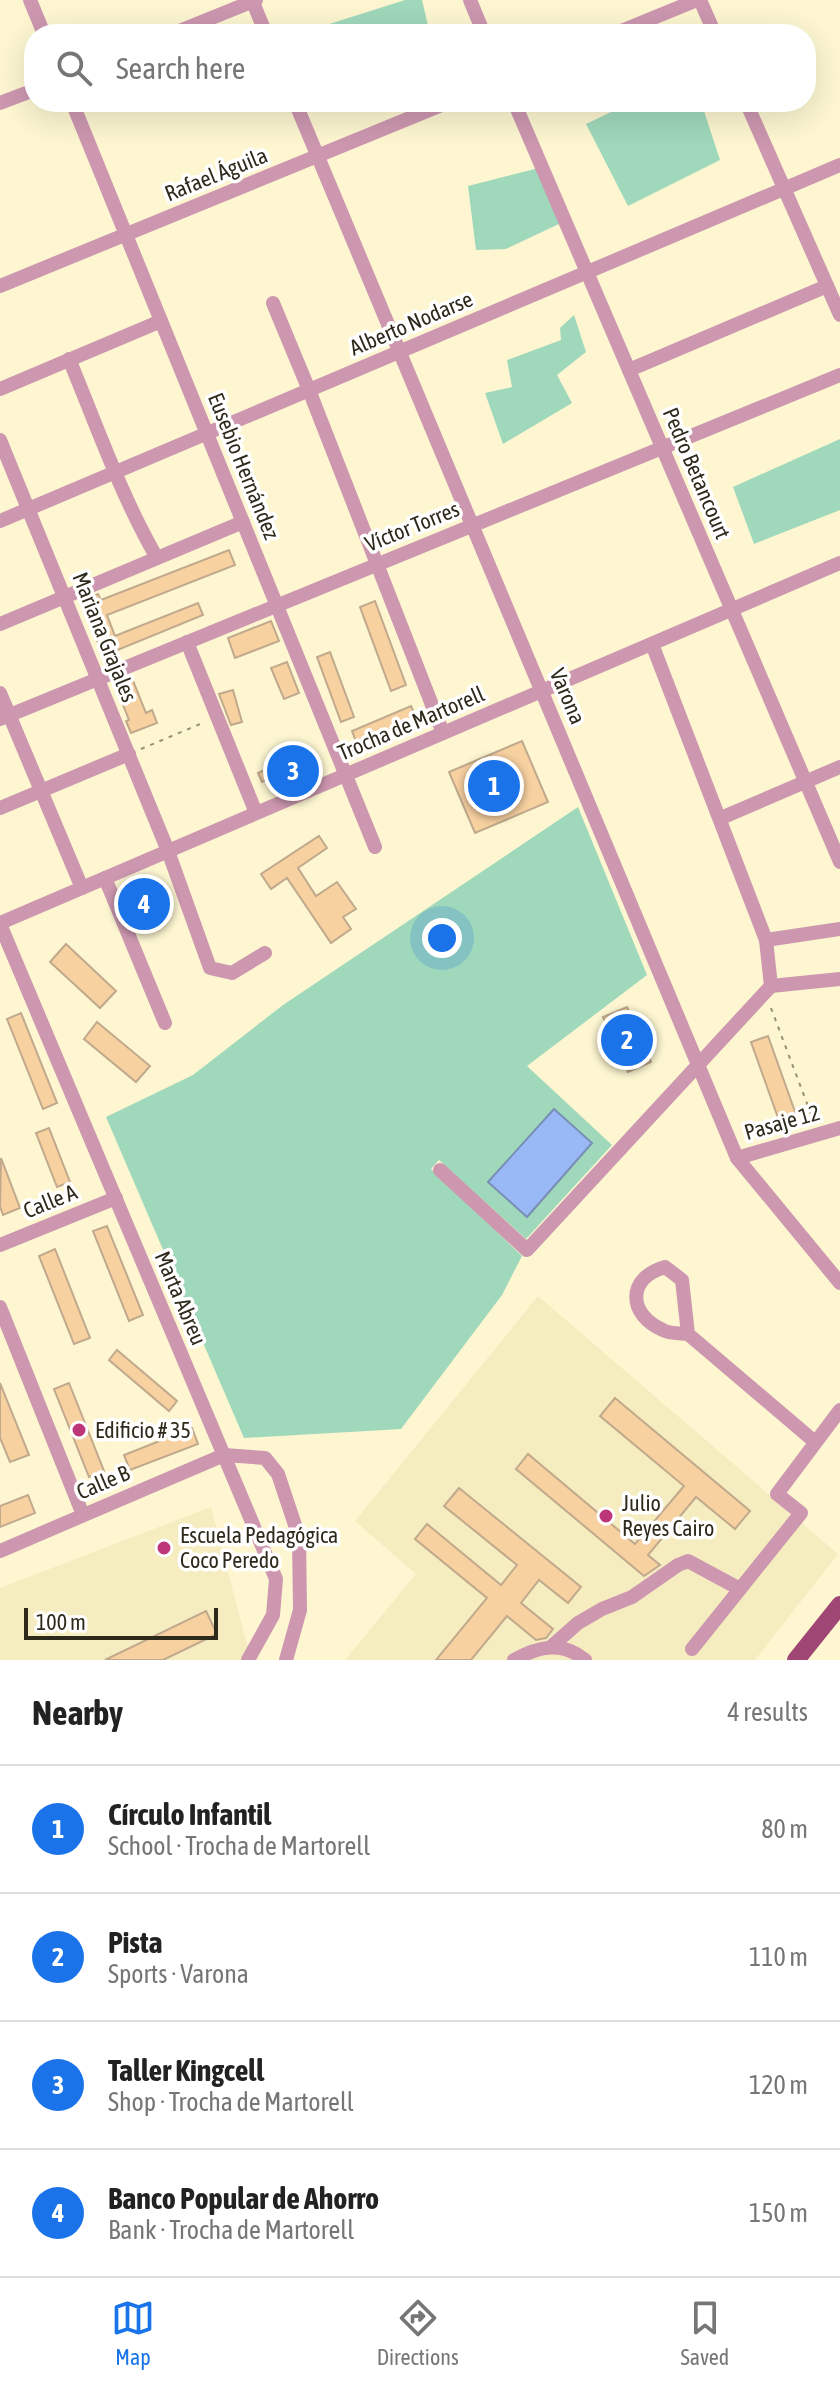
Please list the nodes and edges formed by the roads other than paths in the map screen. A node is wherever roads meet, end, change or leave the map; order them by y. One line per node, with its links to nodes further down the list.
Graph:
1 (30, 0): 5 (street)
2 (254, 0): 6 (street); 7 (street)
3 (470, 0): 8 (street)
4 (699, 0): 9 (street); 10 (street)
5 (40, 24)
6 (196, 24)
7 (262, 24)
8 (480, 24)
9 (639, 24)
10 (710, 24)
11 (24, 94): 12 (street)
12 (0, 103)
13 (76, 112): 21 (street, Eusebio Hernández)
14 (299, 112): 18 (street, Varona)
15 (425, 112): 18 (street, Rafael Águila)
16 (518, 112): 22 (street, Pedro Betancourt)
17 (750, 112): 20 (street)
18 (317, 156): 21 (street, Rafael Águila); 28 (street, Varona)
19 (840, 165): 20 (street, Alberto Nodarse)
20 (784, 189): 22 (street, Alberto Nodarse); 24 (street)
21 (126, 235): 23 (street, Rafael Águila); 27 (street, Eusebio Hernández)
22 (587, 272): 28 (street, Alberto Nodarse); 30 (street, Pedro Betancourt)
23 (0, 286)
24 (827, 286): 26 (street); 30 (street)
25 (273, 303): 33 (street)
26 (840, 315)
27 (161, 321): 29 (street); 34 (street, Eusebio Hernández)
28 (399, 352): 33 (street, Alberto Nodarse); 41 (street, Varona)
29 (69, 359): 32 (street); 37 (street)
30 (629, 370): 36 (street, Pedro Betancourt)
31 (840, 375): 36 (street, Víctor Torres)
32 (0, 389)
33 (309, 390): 34 (street, Alberto Nodarse); 44 (street)
34 (207, 433): 37 (street, Alberto Nodarse); 40 (street, Eusebio Hernández)
35 (0, 440): 38 (street, Mariana Grajales)
36 (662, 448): 41 (street, Víctor Torres); 47 (street, Pedro Betancourt)
37 (116, 472): 38 (street, Alberto Nodarse); 42 (street)
38 (28, 509): 39 (street, Alberto Nodarse); 45 (street, Mariana Grajales)
39 (0, 521)
40 (243, 522): 42 (street); 46 (street, Eusebio Hernández)
41 (472, 526): 44 (street, Víctor Torres); 52 (street, Varona)
42 (157, 558): 45 (street)
43 (840, 563): 47 (street, Trocha de Martorell)
44 (377, 564): 46 (street, Víctor Torres); 55 (street)
45 (64, 597): 48 (street); 51 (street, Mariana Grajales)
46 (277, 605): 49 (street, Víctor Torres); 58 (street, Eusebio Hernández)
47 (731, 610): 50 (street, Trocha de Martorell); 59 (street, Pedro Betancourt)
48 (0, 624)
49 (187, 642): 51 (street, Víctor Torres); 62 (street)
50 (652, 644): 52 (street, Trocha de Martorell); 63 (street)
51 (98, 679): 54 (street, Víctor Torres); 56 (street, Mariana Grajales)
52 (542, 691): 55 (street, Trocha de Martorell); 76 (street, Varona)
53 (0, 693): 54 (street)
54 (4, 717): 60 (street)
55 (443, 733): 58 (street, Trocha de Martorell)
56 (129, 754): 60 (street); 65 (street, Mariana Grajales)
57 (840, 767): 59 (street)
58 (346, 775): 62 (street, Trocha de Martorell); 64 (street, Eusebio Hernández)
59 (805, 782): 63 (street); 66 (street, Pedro Betancourt)
60 (42, 790): 61 (street); 68 (street)
61 (0, 808)
62 (256, 813): 65 (street, Trocha de Martorell)
63 (721, 818): 71 (street)
64 (375, 847)
65 (168, 851): 67 (street, Trocha de Martorell); 72 (street, Mariana Grajales)
66 (840, 862)
67 (105, 878): 68 (street, Trocha de Martorell); 75 (street)
68 (82, 888): 69 (street, Trocha de Martorell)
69 (0, 923): 80 (street, Marta Abreu)
70 (840, 929): 71 (street)
71 (766, 940): 74 (street)
72 (265, 953)
73 (840, 979): 74 (street)
74 (768, 989): 76 (street)
75 (165, 1023)
76 (698, 1064): 78 (street, Varona); 79 (street)
77 (840, 1128): 78 (street, Pasaje 12)
78 (737, 1158): 82 (street, Varona)
79 (440, 1170)
80 (116, 1198): 81 (street, Calle A); 87 (street, Marta Abreu)
81 (0, 1245)
82 (840, 1283)
83 (0, 1307): 88 (street)
84 (688, 1334): 84 (street); 86 (street)
85 (840, 1410): 86 (street)
86 (815, 1442): 90 (street)
87 (224, 1455): 88 (street, Calle B); 94 (street, Marta Abreu); 95 (street)
88 (83, 1515): 89 (street, Calle B)
89 (0, 1551)
90 (740, 1589): 92 (street); 93 (street)
91 (840, 1605): 98 (main road)
92 (552, 1646): 96 (street); 97 (street)
93 (692, 1649)
94 (248, 1660)
95 (286, 1660)
96 (514, 1660)
97 (585, 1660)
98 (796, 1660)

